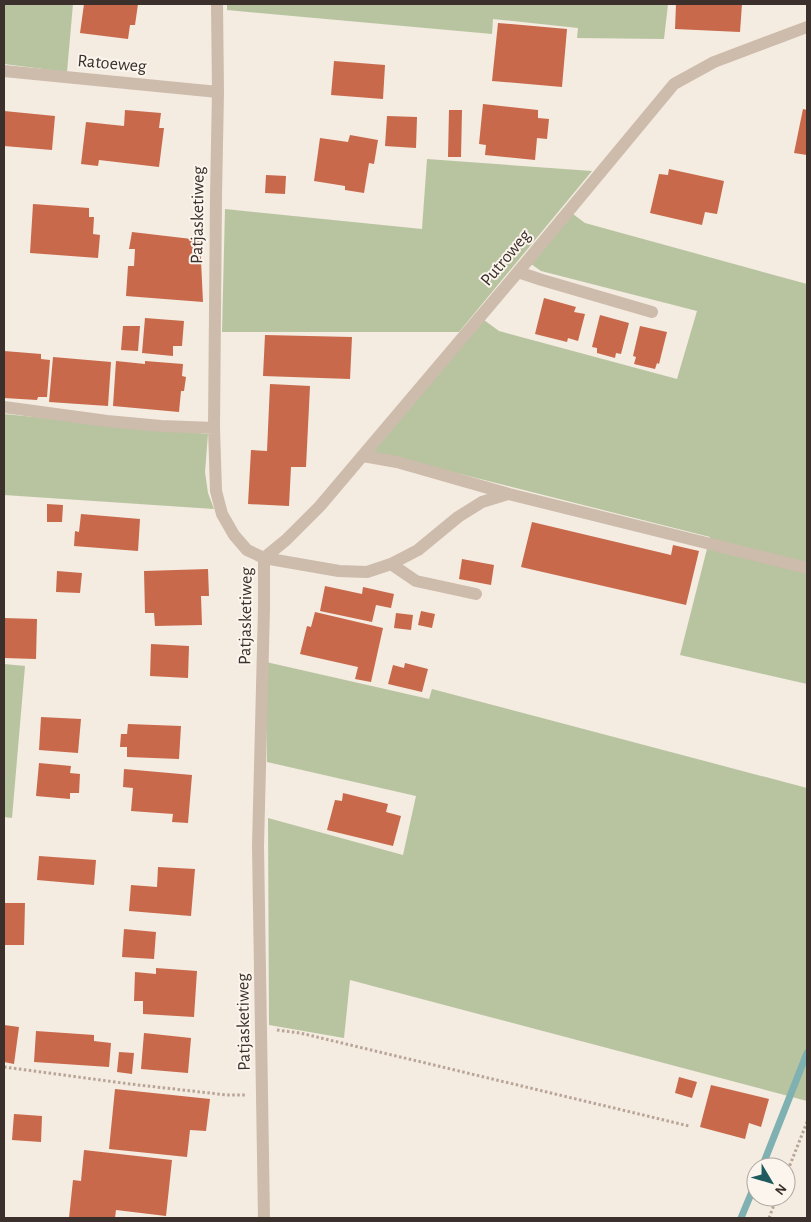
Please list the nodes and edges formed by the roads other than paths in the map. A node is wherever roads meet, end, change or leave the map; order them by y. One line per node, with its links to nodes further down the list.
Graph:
1 (217, 4): 4 (street, Patjasketiweg)
2 (807, 27): 5 (street, Putroweg)
3 (4, 71): 4 (street, Ratoeweg)
4 (218, 92): 8 (street, Patjasketiweg)
5 (518, 272): 6 (street); 9 (street, Putroweg)
6 (652, 312)
7 (4, 407): 8 (street)
8 (214, 428): 11 (street, Patjasketiweg)
9 (363, 456): 10 (street); 11 (street, Putroweg)
10 (508, 494): 12 (street); 13 (street)
11 (264, 558): 12 (street); 15 (street, Patjasketiweg)
12 (391, 564): 14 (street)
13 (807, 568)
14 (476, 594)
15 (264, 1218)

